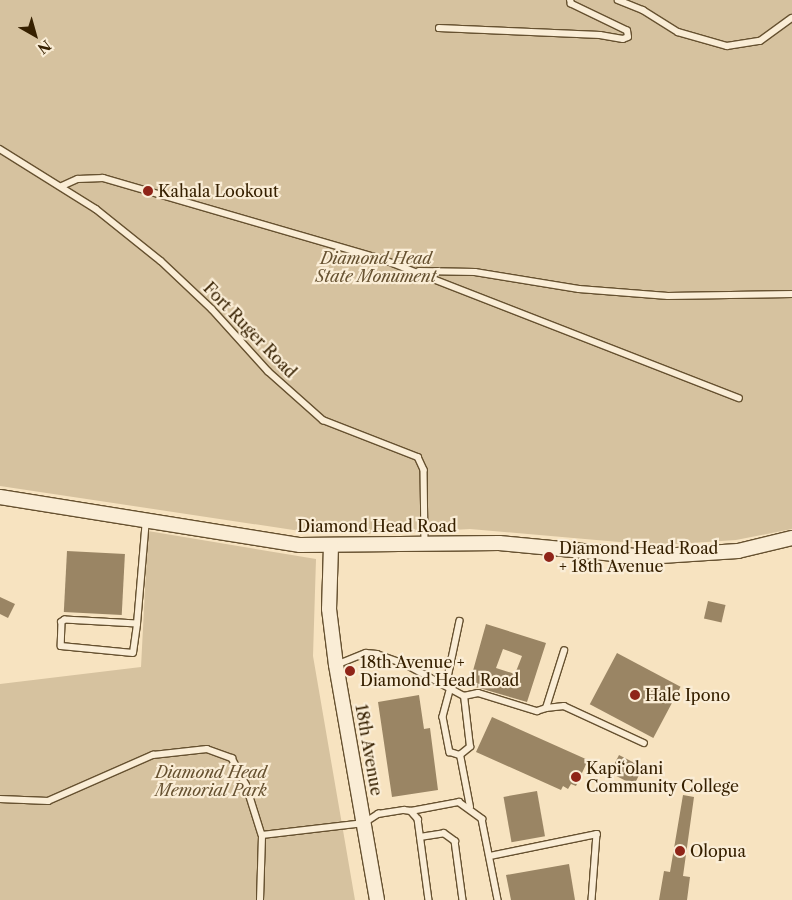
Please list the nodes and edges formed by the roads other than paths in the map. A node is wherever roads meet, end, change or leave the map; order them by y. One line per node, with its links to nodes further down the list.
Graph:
1 (570, 0): 4 (lane)
2 (618, 0): 3 (lane)
3 (792, 18)
4 (439, 28)
5 (0, 149): 6 (lane, Fort Ruger Road)
6 (62, 186): 7 (lane); 13 (lane, Fort Ruger Road)
7 (417, 271): 8 (lane); 9 (lane)
8 (792, 294)
9 (740, 398)
10 (0, 497): 11 (street, Diamond Head Road)
11 (146, 520): 14 (street, Diamond Head Road); 18 (lane)
12 (792, 538): 15 (street, Diamond Head Road)
13 (425, 545): 14 (street, Diamond Head Road); 15 (street, Diamond Head Road)
14 (331, 546): 20 (street, 18th Avenue)
15 (757, 548): 16 (street, Diamond Head Road)
16 (792, 548)
17 (460, 621): 21 (lane)
18 (137, 624): 18 (lane)
19 (564, 651): 23 (lane)
20 (336, 665): 21 (lane); 29 (street, 18th Avenue)
21 (451, 687): 22 (lane); 25 (lane)
22 (464, 696): 23 (lane); 25 (lane)
23 (546, 708): 24 (lane)
24 (644, 743)
25 (460, 755): 27 (lane)
26 (0, 799): 30 (lane)
27 (470, 807): 28 (lane); 32 (lane)
28 (411, 811): 29 (lane); 31 (lane)
29 (364, 823): 30 (lane); 34 (street, 18th Avenue)
30 (262, 835): 33 (lane)
31 (420, 837): 35 (lane); 36 (lane)
32 (490, 856): 37 (lane); 38 (lane)
33 (260, 900)
34 (377, 900)
35 (430, 900)
36 (463, 900)
37 (498, 900)
38 (592, 900)

